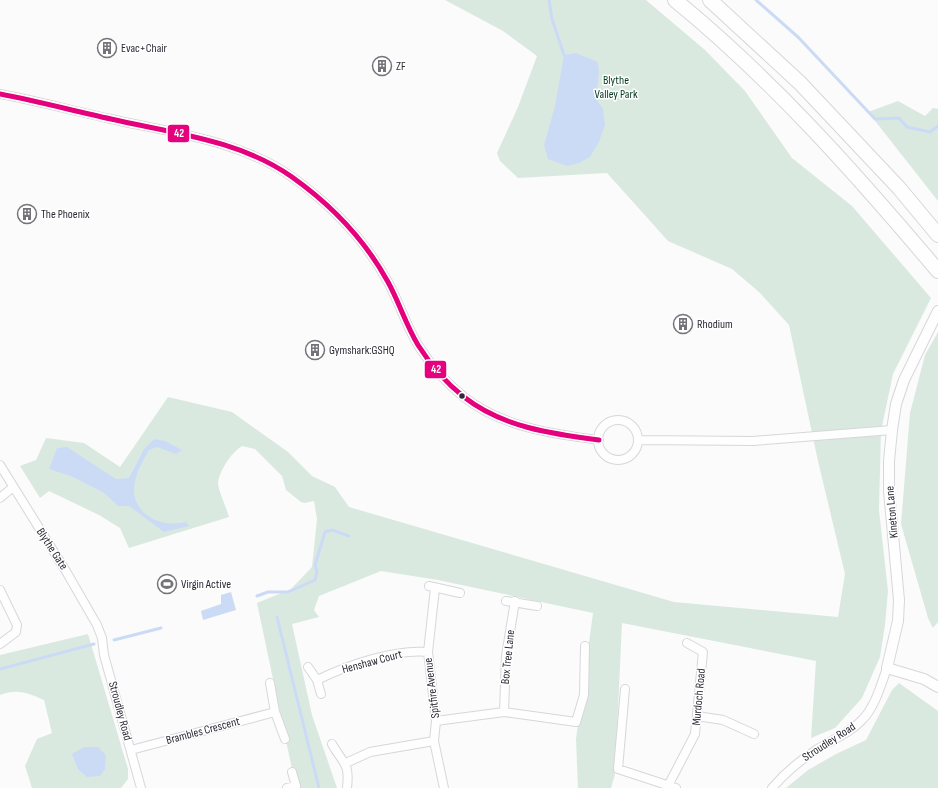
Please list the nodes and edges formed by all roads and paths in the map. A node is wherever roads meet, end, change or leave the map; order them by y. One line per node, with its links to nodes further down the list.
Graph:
1 (675, 0): 5 (highway)
2 (710, 0): 4 (highway)
3 (0, 94): 8 (street)
4 (938, 235)
5 (938, 272)
6 (936, 315): 7 (street, Kineton Lane)
7 (892, 430): 9 (street); 24 (street, Kineton Lane)
8 (599, 440): 9 (street); 9 (street)
9 (639, 440)
10 (0, 465): 11 (street, Blythe Gate)
11 (12, 488): 12 (street); 18 (street, Blythe Gate)
12 (0, 498)
13 (0, 590): 20 (street)
14 (460, 593): 22 (street, Spitfire Avenue)
15 (506, 601): 16 (street)
16 (515, 601): 17 (street); 31 (street, Box Tree Lane)
17 (537, 606)
18 (101, 634): 38 (street, Stroudley Road)
19 (687, 643): 32 (street, Murdoch Road)
20 (0, 644)
21 (584, 646): 31 (street)
22 (428, 652): 25 (street, Henshaw Court); 33 (street, Spitfire Avenue)
23 (308, 667): 25 (street)
24 (887, 668): 27 (street); 47 (street, Stroudley Road)
25 (317, 680): 29 (street)
26 (270, 683): 30 (street)
27 (938, 687)
28 (625, 689): 41 (street)
29 (321, 694)
30 (276, 712): 35 (street); 38 (street, Brambles Crescent)
31 (504, 712): 33 (street)
32 (697, 716): 34 (street); 41 (street, Murdoch Road)
33 (436, 721): 36 (street, Spitfire Avenue)
34 (754, 734)
35 (285, 739)
36 (434, 742): 39 (street); 46 (street, Spitfire Avenue)
37 (332, 744): 39 (street)
38 (131, 750): 43 (street, Stroudley Road)
39 (346, 763): 45 (street)
40 (292, 772): 42 (street)
41 (672, 786)
42 (296, 787): 44 (street)
43 (141, 788)
44 (287, 788)
45 (347, 788)
46 (444, 788)
47 (772, 788)

